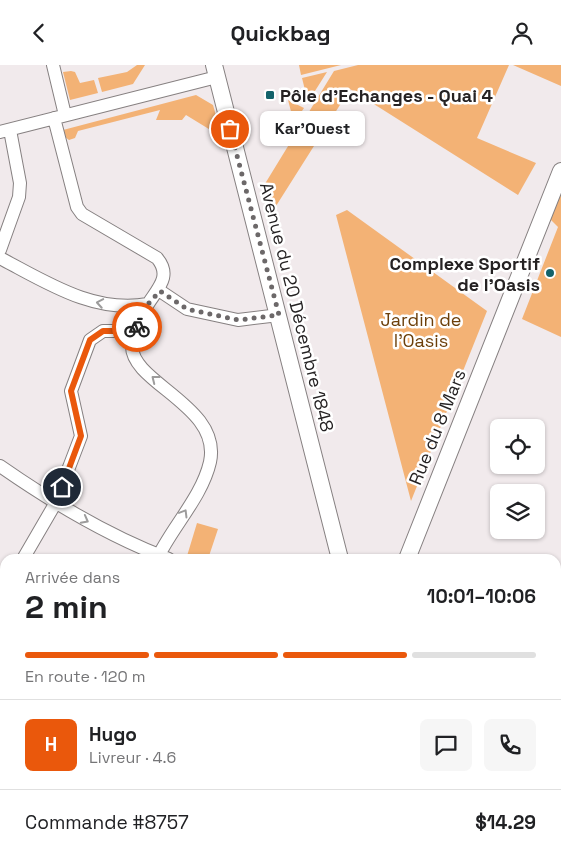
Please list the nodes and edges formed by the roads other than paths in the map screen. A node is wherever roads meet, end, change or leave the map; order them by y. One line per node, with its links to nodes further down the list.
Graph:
1 (53, 65): 3 (street)
2 (215, 71): 3 (street); 10 (main road, Avenue du 20 Décembre 1848)
3 (60, 117): 4 (street); 8 (street)
4 (5, 131): 6 (street)
5 (561, 171): 18 (main road, Rue du 8 Mars)
6 (0, 250)
7 (0, 258): 9 (street, one-way to 7)
8 (160, 291): 9 (street); 10 (street)
9 (148, 304): 11 (street)
10 (279, 315): 17 (main road, Avenue du 20 Décembre 1848)
11 (134, 335): 13 (street); 16 (street, one-way to 11)
12 (0, 466): 13 (street)
13 (55, 504): 14 (street); 15 (street, one-way to 15)
14 (26, 554)
15 (154, 554)
16 (164, 554)
17 (339, 554)
18 (409, 554)

